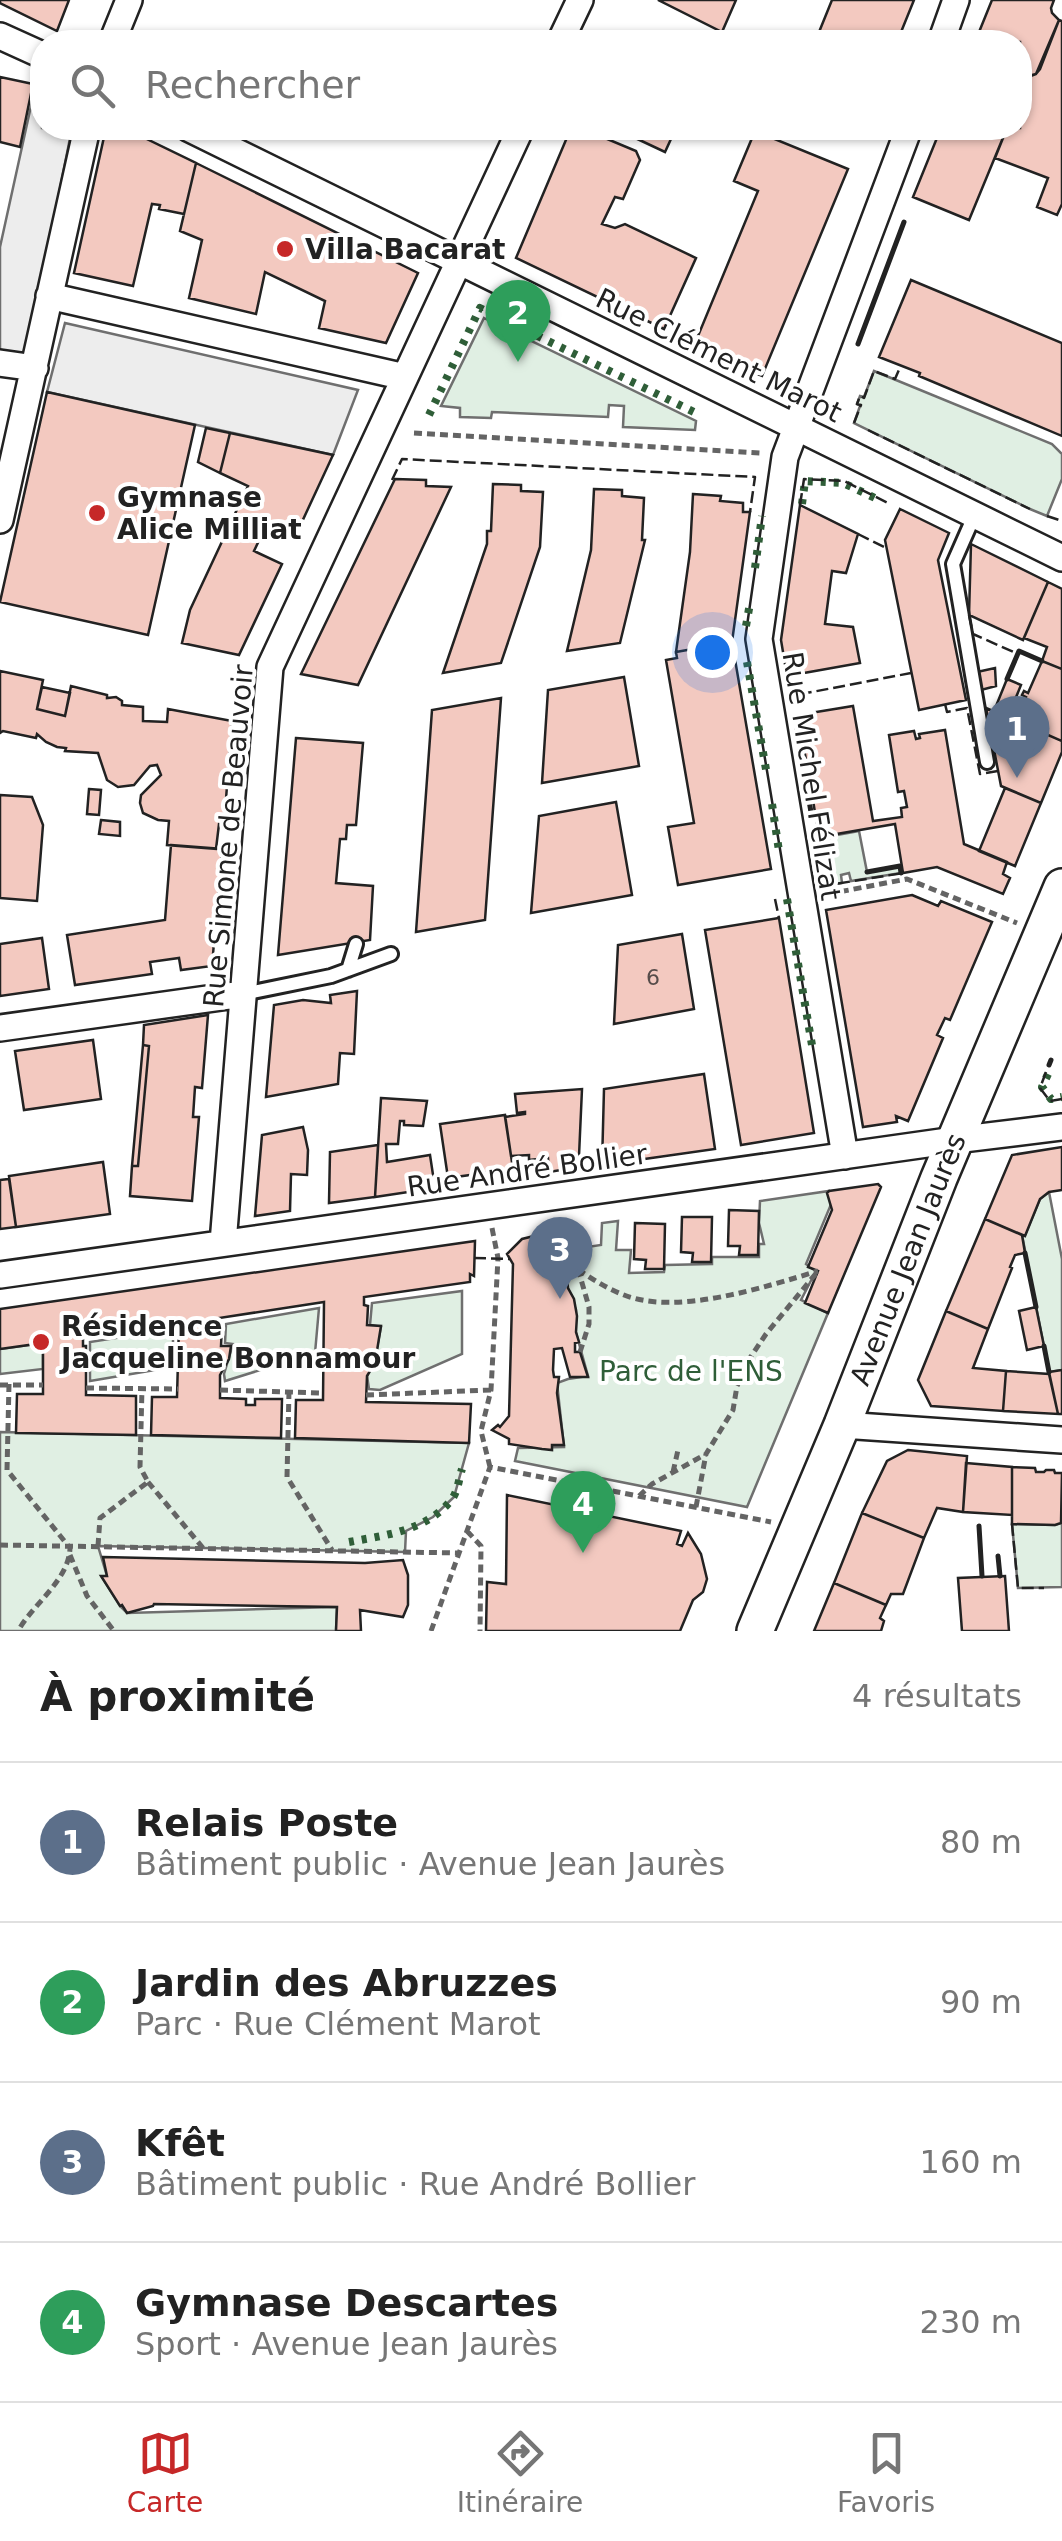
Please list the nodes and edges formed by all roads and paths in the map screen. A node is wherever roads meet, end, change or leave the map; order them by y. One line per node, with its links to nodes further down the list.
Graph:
1 (129, 0): 4 (street)
2 (580, 0): 5 (street)
3 (956, 0): 6 (street)
4 (117, 30)
5 (566, 30)
6 (945, 30)
7 (0, 36): 8 (street)
8 (30, 50)
9 (85, 140): 14 (street)
10 (213, 140): 13 (street, Rue Clément Marot)
11 (515, 140): 13 (street, Rue Simone de Beauvoir)
12 (905, 140): 18 (street, Rue Michel Félizat)
13 (460, 260): 17 (street, Rue Simone de Beauvoir); 18 (street, Rue Clément Marot)
14 (50, 296): 16 (street); 17 (street)
15 (0, 363): 16 (street)
16 (35, 368): 22 (street)
17 (405, 377): 31 (street, Rue Simone de Beauvoir)
18 (798, 427): 20 (street, Rue Michel Félizat); 21 (street, Rue Clément Marot)
19 (414, 433): 20 (path)
20 (785, 458): 35 (street, Rue Michel Félizat)
21 (974, 514): 23 (street, Rue Clément Marot); 24 (lane)
22 (0, 520)
23 (1062, 558)
24 (988, 762)
25 (1062, 887): 27 (main road, Avenue Jean Jaurès)
26 (820, 896): 27 (path)
27 (1042, 933): 34 (main road, Avenue Jean Jaurès)
28 (356, 944): 30 (lane)
29 (391, 954): 30 (lane)
30 (348, 970): 31 (lane)
31 (243, 994): 32 (street); 37 (street, Rue Simone de Beauvoir)
32 (0, 1028)
33 (1062, 1127): 34 (street, Rue André Bollier)
34 (955, 1140): 35 (street, Rue André Bollier); 53 (main road, Avenue Jean Jaurès)
35 (845, 1156): 36 (street, Rue André Bollier)
36 (487, 1206): 37 (street, Rue André Bollier); 49 (path)
37 (223, 1243): 40 (street, Rue André Bollier)
38 (557, 1254): 39 (path)
39 (578, 1269): 41 (path); 56 (path)
40 (0, 1275)
41 (580, 1352)
42 (10, 1384): 43 (path); 44 (path); 68 (path)
43 (0, 1385)
44 (43, 1385)
45 (86, 1388): 46 (path)
46 (142, 1388): 47 (path); 59 (path)
47 (178, 1389)
48 (220, 1390): 50 (path)
49 (491, 1390): 52 (path); 57 (path)
50 (289, 1391): 51 (path); 67 (path)
51 (323, 1393)
52 (366, 1394)
53 (842, 1425): 54 (street); 62 (main road, Avenue Jean Jaurès)
54 (1062, 1440)
55 (678, 1450): 58 (path)
56 (706, 1454): 58 (path); 61 (path)
57 (490, 1467): 60 (path); 63 (path)
58 (672, 1474): 60 (path)
59 (148, 1482): 65 (path); 66 (path)
60 (639, 1496): 61 (path)
61 (696, 1507): 62 (path)
62 (799, 1527): 74 (main road, Avenue Jean Jaurès)
63 (467, 1532): 69 (path); 73 (path)
64 (0, 1545): 68 (path)
65 (98, 1546): 66 (path); 68 (path)
66 (203, 1548): 67 (path)
67 (332, 1550): 69 (path)
68 (70, 1552): 70 (path); 71 (path)
69 (459, 1553): 72 (path)
70 (18, 1631)
71 (114, 1631)
72 (431, 1631)
73 (480, 1631)
74 (755, 1631)

